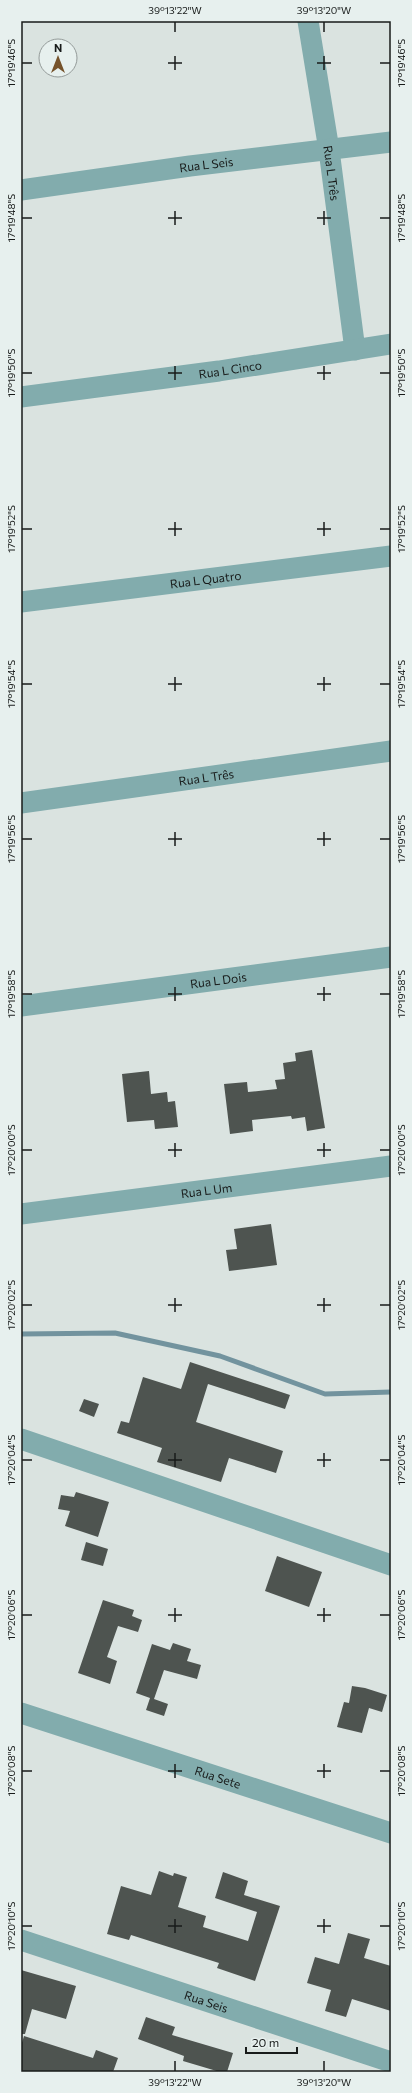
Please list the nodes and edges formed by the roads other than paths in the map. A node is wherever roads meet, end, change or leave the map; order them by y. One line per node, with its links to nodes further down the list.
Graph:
1 (308, 21): 3 (street, Rua L Três)
2 (391, 142): 3 (street, Rua L Seis)
3 (329, 150): 4 (street, Rua L Seis); 6 (street, Rua L Três)
4 (21, 190)
5 (391, 344): 6 (street, Rua L Cinco)
6 (355, 350): 7 (street, Rua L Cinco)
7 (21, 397)
8 (391, 556): 9 (street, Rua L Quatro)
9 (21, 602)
10 (391, 751): 11 (street, Rua L Três)
11 (21, 803)
12 (391, 957): 13 (street, Rua L Dois)
13 (21, 1006)
14 (391, 1166): 15 (street, Rua L Um)
15 (21, 1214)
16 (21, 1439): 17 (street)
17 (391, 1565)
18 (21, 1713): 19 (street, Rua Sete)
19 (391, 1833)
20 (21, 1940): 21 (street, Rua Seis)
21 (391, 2062)

